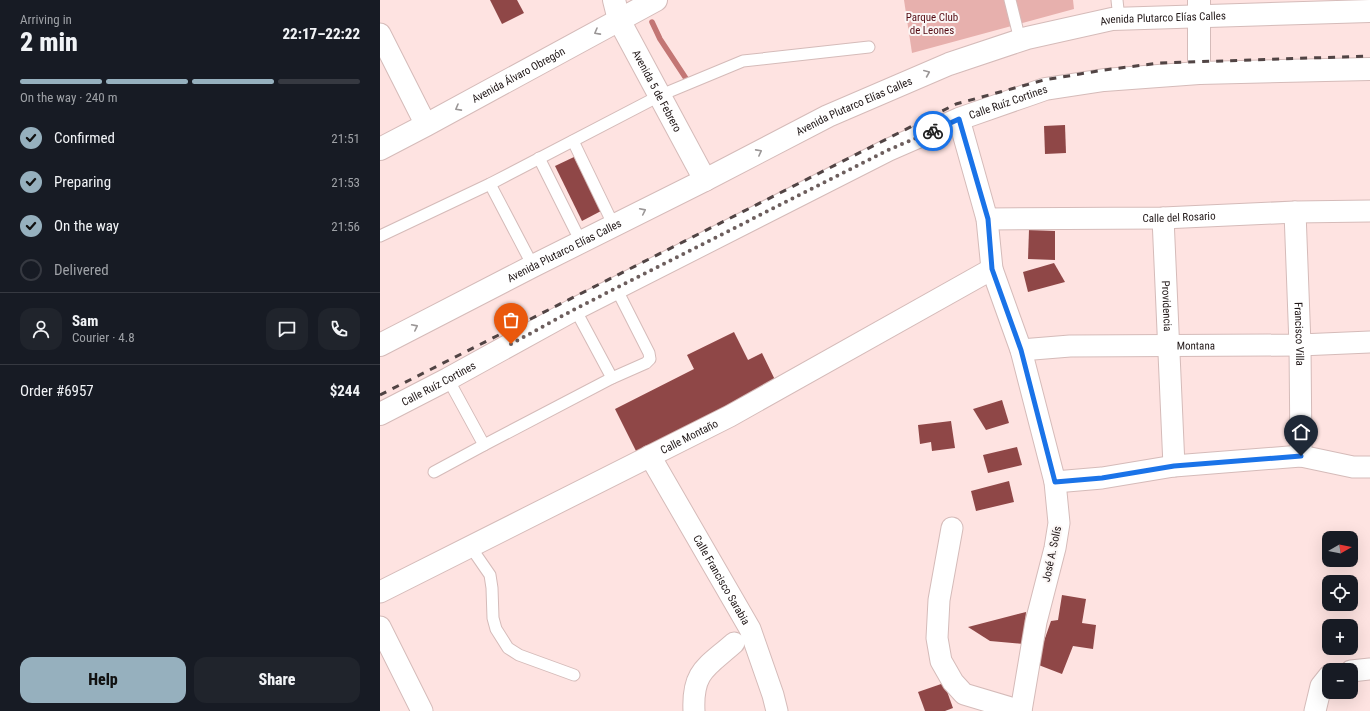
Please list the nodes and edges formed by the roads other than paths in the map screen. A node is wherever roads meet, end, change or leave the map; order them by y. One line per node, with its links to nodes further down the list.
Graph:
1 (656, 0): 5 (main road, Avenida Álvaro Obregón)
2 (1010, 0): 9 (lane)
3 (1326, 6): 4 (main road, Avenida Plutarco Elías Calles); 7 (main road, Avenida Plutarco Elías Calles)
4 (1199, 8): 6 (main road, Avenida Plutarco Elías Calles); 12 (main road)
5 (616, 10): 13 (main road, Avenida 5 de Febrero); 15 (main road, Avenida Álvaro Obregón, one-way to 15)
6 (1118, 10): 9 (main road, Avenida Plutarco Elías Calles)
7 (1370, 11)
8 (380, 34): 15 (street)
9 (1020, 40): 19 (main road, Avenida Plutarco Elías Calles, one-way to 9)
10 (869, 47): 13 (lane)
11 (1370, 69): 12 (main road, Calle Ruíz Cortines)
12 (1199, 73): 14 (main road, Calle Ruíz Cortines)
13 (661, 95): 16 (lane); 19 (main road, Avenida 5 de Febrero)
14 (959, 119): 24 (street, José A. Solís); 30 (main road, Calle Ruíz Cortines)
15 (426, 125): 17 (main road, Avenida Álvaro Obregón)
16 (574, 140): 18 (lane); 25 (lane)
17 (380, 148)
18 (539, 158): 20 (lane); 27 (lane)
19 (705, 180): 25 (main road, Avenida Plutarco Elías Calles, one-way to 19)
20 (490, 184): 26 (lane); 28 (lane)
21 (1370, 210): 22 (street, Calle del Rosario)
22 (1295, 212): 23 (street, Calle del Rosario); 34 (street, Francisco Villa)
23 (1163, 218): 24 (street, Calle del Rosario); 35 (street, Providencia)
24 (988, 219): 29 (street, José A. Solís)
25 (614, 226): 27 (main road, Avenida Plutarco Elías Calles)
26 (380, 236)
27 (581, 242): 28 (main road, Avenida Plutarco Elías Calles)
28 (533, 266): 33 (main road, Avenida Plutarco Elías Calles, one-way to 28)
29 (992, 269): 36 (street, José A. Solís); 41 (street, Calle Montaño)
30 (616, 288): 31 (main road, Calle Ruíz Cortines); 37 (lane)
31 (575, 309): 37 (lane); 38 (main road, Calle Ruíz Cortines)
32 (1370, 342): 34 (street, Montana)
33 (380, 345)
34 (1300, 345): 35 (street, Montana); 42 (street, Francisco Villa)
35 (1168, 346): 36 (street, Montana); 43 (street, Providencia)
36 (1021, 350): 46 (street, José A. Solís)
37 (612, 378): 40 (lane)
38 (448, 380): 39 (main road, Calle Ruíz Cortines); 40 (lane)
39 (380, 414)
40 (484, 445): 45 (lane)
41 (650, 456): 48 (street, Calle Montaño); 59 (street, Calle Francisco Sarabia)
42 (1301, 456): 43 (street); 44 (street)
43 (1174, 466): 46 (street)
44 (1370, 468)
45 (434, 472)
46 (1055, 482): 60 (street, José A. Solís)
47 (952, 528): 60 (street)
48 (470, 546): 49 (street, Calle Montaño); 54 (lane)
49 (380, 592)
50 (380, 627): 57 (street)
51 (734, 643): 58 (street)
52 (1370, 669): 53 (street)
53 (1358, 670)
54 (574, 675)
55 (1322, 685): 56 (street)
56 (1316, 709)
57 (422, 711)
58 (694, 711)
59 (777, 711)
60 (1021, 711)

